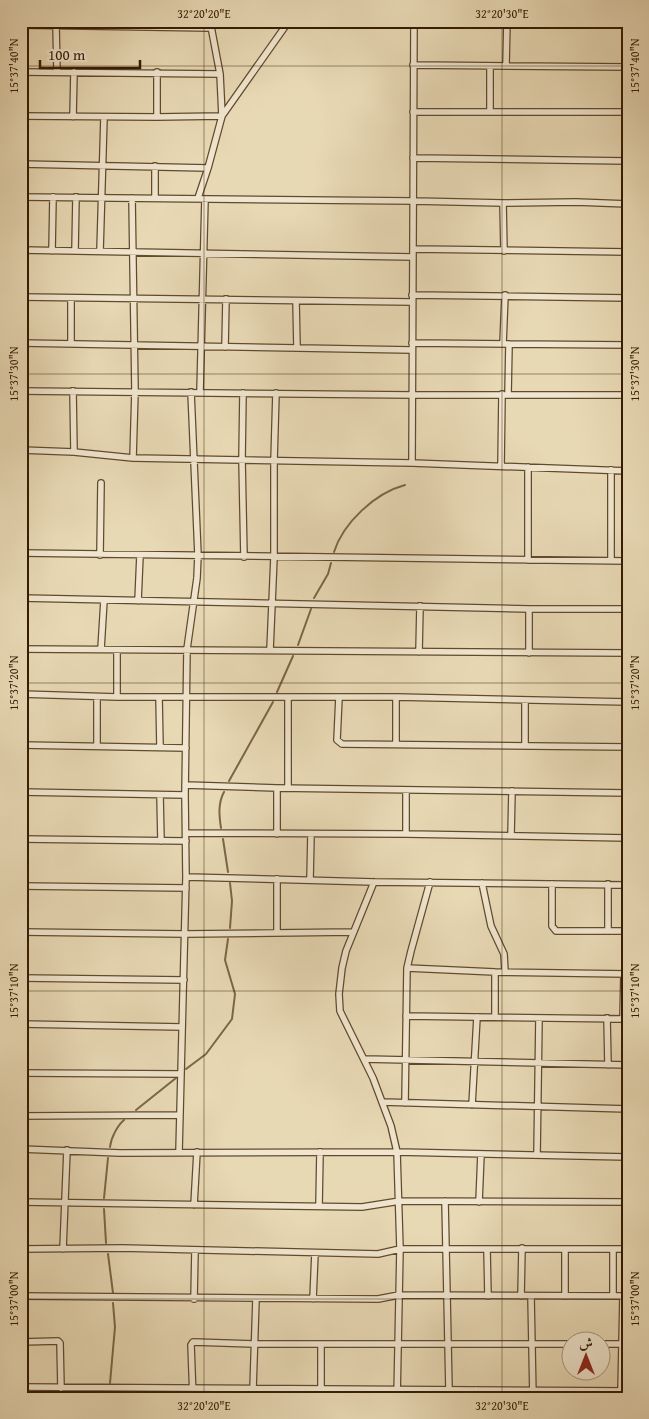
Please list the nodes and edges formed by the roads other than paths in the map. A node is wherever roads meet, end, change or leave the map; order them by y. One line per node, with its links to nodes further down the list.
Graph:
1 (210, 21): 11 (street)
2 (289, 21): 25 (street)
3 (414, 21): 12 (street)
4 (507, 21): 14 (street)
5 (544, 21): 6 (street)
6 (595, 22): 7 (street)
7 (628, 22)
8 (98, 23): 10 (street); 11 (street)
9 (21, 25): 10 (street)
10 (56, 25): 17 (street)
11 (211, 28): 20 (street)
12 (413, 65): 13 (street); 21 (street)
13 (490, 66): 14 (street); 22 (street)
14 (506, 66): 15 (street)
15 (628, 67)
16 (21, 72): 17 (street)
17 (56, 72): 18 (street)
18 (74, 72): 19 (street); 26 (street)
19 (157, 72): 20 (street); 28 (street)
20 (220, 74): 25 (street)
21 (413, 112): 22 (street); 29 (street)
22 (490, 112): 23 (street)
23 (628, 112)
24 (21, 116): 26 (street)
25 (222, 116): 28 (street); 34 (street)
26 (73, 117): 27 (street)
27 (104, 117): 28 (street); 32 (street)
28 (157, 117)
29 (413, 158): 30 (street); 43 (street)
30 (628, 161)
31 (21, 164): 32 (street)
32 (104, 165): 33 (street); 38 (street)
33 (156, 166): 34 (street); 40 (street)
34 (208, 168): 41 (street)
35 (21, 197): 36 (street)
36 (53, 197): 37 (street); 48 (street)
37 (76, 197): 38 (street); 49 (street)
38 (102, 197): 39 (street); 50 (street)
39 (132, 198): 40 (street); 52 (street)
40 (155, 198): 41 (street)
41 (198, 198): 42 (street)
42 (205, 199): 43 (street); 54 (street)
43 (413, 201): 44 (street); 46 (street)
44 (503, 203): 45 (street); 51 (street)
45 (628, 204)
46 (412, 249): 51 (street); 55 (street)
47 (21, 250): 48 (street)
48 (52, 251): 49 (street)
49 (75, 251): 50 (street)
50 (100, 251): 52 (street)
51 (504, 251): 53 (street)
52 (133, 252): 54 (street); 60 (street)
53 (628, 252)
54 (204, 253): 55 (street); 62 (street)
55 (412, 257): 56 (street)
56 (412, 295): 57 (street); 65 (street)
57 (505, 296): 61 (street); 69 (street)
58 (21, 297): 59 (street)
59 (71, 298): 60 (street); 68 (street)
60 (134, 298): 62 (street); 70 (street)
61 (628, 298)
62 (202, 299): 63 (street); 72 (street)
63 (226, 300): 64 (street); 73 (street)
64 (296, 301): 65 (street); 74 (street)
65 (412, 302): 67 (street)
66 (21, 343): 68 (street)
67 (412, 343): 69 (street); 75 (street)
68 (71, 344): 70 (street)
69 (506, 344): 71 (street); 83 (street)
70 (135, 345): 72 (street); 78 (street)
71 (628, 345)
72 (201, 346): 73 (street); 80 (street)
73 (224, 347): 74 (street)
74 (297, 348): 75 (street)
75 (412, 350): 84 (street)
76 (21, 391): 77 (street)
77 (73, 391): 78 (street); 87 (street)
78 (135, 392): 79 (street); 88 (street)
79 (191, 392): 80 (street); 89 (street)
80 (200, 392): 81 (street)
81 (243, 393): 82 (street); 90 (street)
82 (276, 393): 84 (street); 91 (street)
83 (505, 394): 84 (street); 85 (street); 93 (street)
84 (412, 395): 92 (street)
85 (628, 395)
86 (21, 450): 87 (street)
87 (74, 452): 88 (street)
88 (133, 458): 89 (street)
89 (193, 459): 90 (street); 101 (street)
90 (242, 460): 91 (street); 102 (street)
91 (274, 461): 92 (street); 103 (street)
92 (412, 463): 93 (street)
93 (501, 466): 94 (street)
94 (528, 467): 95 (street); 104 (street)
95 (611, 470): 96 (street); 105 (street)
96 (628, 471)
97 (101, 483): 99 (street)
98 (21, 553): 99 (street)
99 (100, 555): 100 (street)
100 (140, 555): 101 (street); 109 (street)
101 (198, 555): 102 (street); 110 (street)
102 (244, 557): 103 (street)
103 (274, 557): 104 (street); 111 (street)
104 (528, 560): 105 (street)
105 (611, 560): 106 (street)
106 (628, 561)
107 (21, 598): 108 (street)
108 (104, 600): 109 (street); 116 (street)
109 (138, 601): 110 (street)
110 (194, 601): 111 (street); 117 (street)
111 (271, 603): 112 (street); 119 (street)
112 (420, 606): 113 (street); 120 (street)
113 (529, 609): 114 (street); 121 (street)
114 (628, 609)
115 (21, 649): 116 (street)
116 (101, 649): 118 (street)
117 (187, 649): 118 (street); 119 (street); 126 (street)
118 (117, 650): 125 (street)
119 (270, 650): 120 (street)
120 (419, 652): 121 (street)
121 (529, 653): 122 (street)
122 (628, 653)
123 (21, 694): 124 (street)
124 (97, 697): 125 (street); 135 (street)
125 (117, 697): 130 (street)
126 (187, 697): 127 (street); 130 (street); 139 (street)
127 (288, 697): 128 (street); 142 (street)
128 (338, 697): 129 (street); 133 (street)
129 (396, 697): 131 (street); 133 (street)
130 (159, 698): 137 (street)
131 (525, 700): 132 (street); 136 (street)
132 (628, 702)
133 (396, 744): 136 (street)
134 (21, 745): 135 (street)
135 (97, 746): 137 (street)
136 (525, 746): 138 (street)
137 (160, 747): 139 (street)
138 (628, 747)
139 (186, 748): 140 (street)
140 (185, 785): 141 (street); 148 (street)
141 (277, 788): 142 (street); 150 (street)
142 (288, 788): 143 (street)
143 (406, 790): 144 (street); 152 (street)
144 (512, 791): 146 (street); 153 (street)
145 (21, 792): 147 (street)
146 (628, 793)
147 (160, 795): 148 (street); 156 (street)
148 (185, 795): 149 (street)
149 (186, 833): 150 (street); 157 (street)
150 (277, 834): 151 (street)
151 (310, 834): 152 (street); 160 (street)
152 (406, 834): 153 (street)
153 (512, 835): 154 (street)
154 (628, 838)
155 (21, 839): 156 (street)
156 (160, 841): 157 (street)
157 (186, 841): 158 (street)
158 (186, 877): 159 (street); 168 (street)
159 (277, 879): 160 (street); 173 (street)
160 (310, 880): 161 (street)
161 (374, 882): 162 (street); 172 (street)
162 (430, 882): 163 (street); 175 (street)
163 (482, 883): 164 (street); 177 (street)
164 (552, 884): 165 (street); 169 (street)
165 (608, 884): 166 (street); 169 (street)
166 (628, 884)
167 (21, 886): 168 (street)
168 (186, 888): 174 (street)
169 (608, 931): 170 (street)
170 (628, 931)
171 (21, 932): 174 (street)
172 (353, 932): 173 (street); 189 (street)
173 (277, 933): 174 (street)
174 (185, 934): 180 (street)
175 (408, 968): 176 (street); 181 (street)
176 (495, 972): 177 (street); 183 (street)
177 (505, 972): 178 (street)
178 (626, 974): 186 (street)
179 (21, 978): 180 (street)
180 (184, 980): 188 (street)
181 (406, 1016): 182 (street); 190 (street)
182 (476, 1017): 183 (street); 191 (street)
183 (495, 1017): 184 (street)
184 (539, 1018): 185 (street); 192 (street)
185 (607, 1018): 186 (street); 193 (street)
186 (625, 1019)
187 (21, 1024): 188 (street)
188 (182, 1027): 196 (street)
189 (364, 1059): 190 (street); 197 (street)
190 (405, 1060): 191 (street); 198 (street)
191 (475, 1062): 192 (street); 199 (street)
192 (539, 1063): 193 (street); 200 (street)
193 (608, 1064): 194 (street)
194 (628, 1065)
195 (21, 1073): 196 (street)
196 (181, 1074): 202 (street)
197 (382, 1102): 198 (street); 209 (street)
198 (405, 1103): 199 (street)
199 (472, 1105): 200 (street)
200 (538, 1107): 201 (street); 211 (street)
201 (628, 1109)
202 (179, 1115): 203 (street); 206 (street)
203 (21, 1116)
204 (21, 1149): 205 (street)
205 (67, 1150): 206 (street); 218 (street)
206 (179, 1152): 207 (street)
207 (197, 1152): 208 (street); 219 (street)
208 (320, 1152): 209 (street); 220 (street)
209 (397, 1152): 210 (street); 213 (street)
210 (481, 1154): 211 (street); 216 (street)
211 (537, 1155): 212 (street)
212 (627, 1157): 217 (street)
213 (400, 1201): 215 (street); 220 (street); 221 (street)
214 (21, 1202): 218 (street)
215 (445, 1202): 216 (street); 222 (street)
216 (479, 1202): 217 (street)
217 (627, 1202): 229 (street)
218 (64, 1203): 219 (street); 226 (street)
219 (194, 1205): 220 (street)
220 (319, 1206)
221 (400, 1248): 222 (street); 231 (street); 232 (street)
222 (446, 1248): 227 (street); 234 (street)
223 (522, 1248): 224 (street); 227 (street); 236 (street)
224 (565, 1248): 228 (street); 238 (street)
225 (21, 1249): 226 (street)
226 (62, 1249): 230 (street)
227 (488, 1249): 235 (street)
228 (613, 1249): 229 (street); 239 (street)
229 (626, 1249)
230 (195, 1250): 231 (street); 241 (street)
231 (315, 1252): 243 (street)
232 (399, 1295): 234 (street); 243 (street); 247 (street)
233 (21, 1296): 241 (street)
234 (446, 1296): 235 (street); 248 (street)
235 (488, 1296): 236 (street)
236 (521, 1296): 237 (street)
237 (531, 1296): 238 (street); 249 (street)
238 (565, 1296): 239 (street)
239 (613, 1296): 240 (street)
240 (625, 1296): 252 (street)
241 (194, 1299): 242 (street)
242 (256, 1299): 243 (street); 245 (street)
243 (313, 1299)
244 (21, 1342): 254 (street)
245 (254, 1344): 246 (street); 255 (street); 256 (street)
246 (321, 1344): 247 (street); 257 (street)
247 (397, 1344): 248 (street); 258 (street)
248 (448, 1344): 249 (street); 259 (street)
249 (532, 1344): 250 (street); 261 (street)
250 (562, 1344)
251 (612, 1344): 252 (street)
252 (625, 1344): 262 (street)
253 (21, 1387): 254 (street)
254 (62, 1388): 255 (street)
255 (193, 1388): 256 (street); 264 (street)
256 (253, 1389): 257 (street)
257 (321, 1389): 258 (street)
258 (397, 1390): 259 (street); 265 (street)
259 (449, 1390): 260 (street)
260 (476, 1390): 261 (street); 266 (street)
261 (533, 1391): 263 (street); 267 (street)
262 (625, 1391): 263 (street)
263 (612, 1394)
264 (193, 1398)
265 (397, 1398)
266 (475, 1398)
267 (533, 1398)

